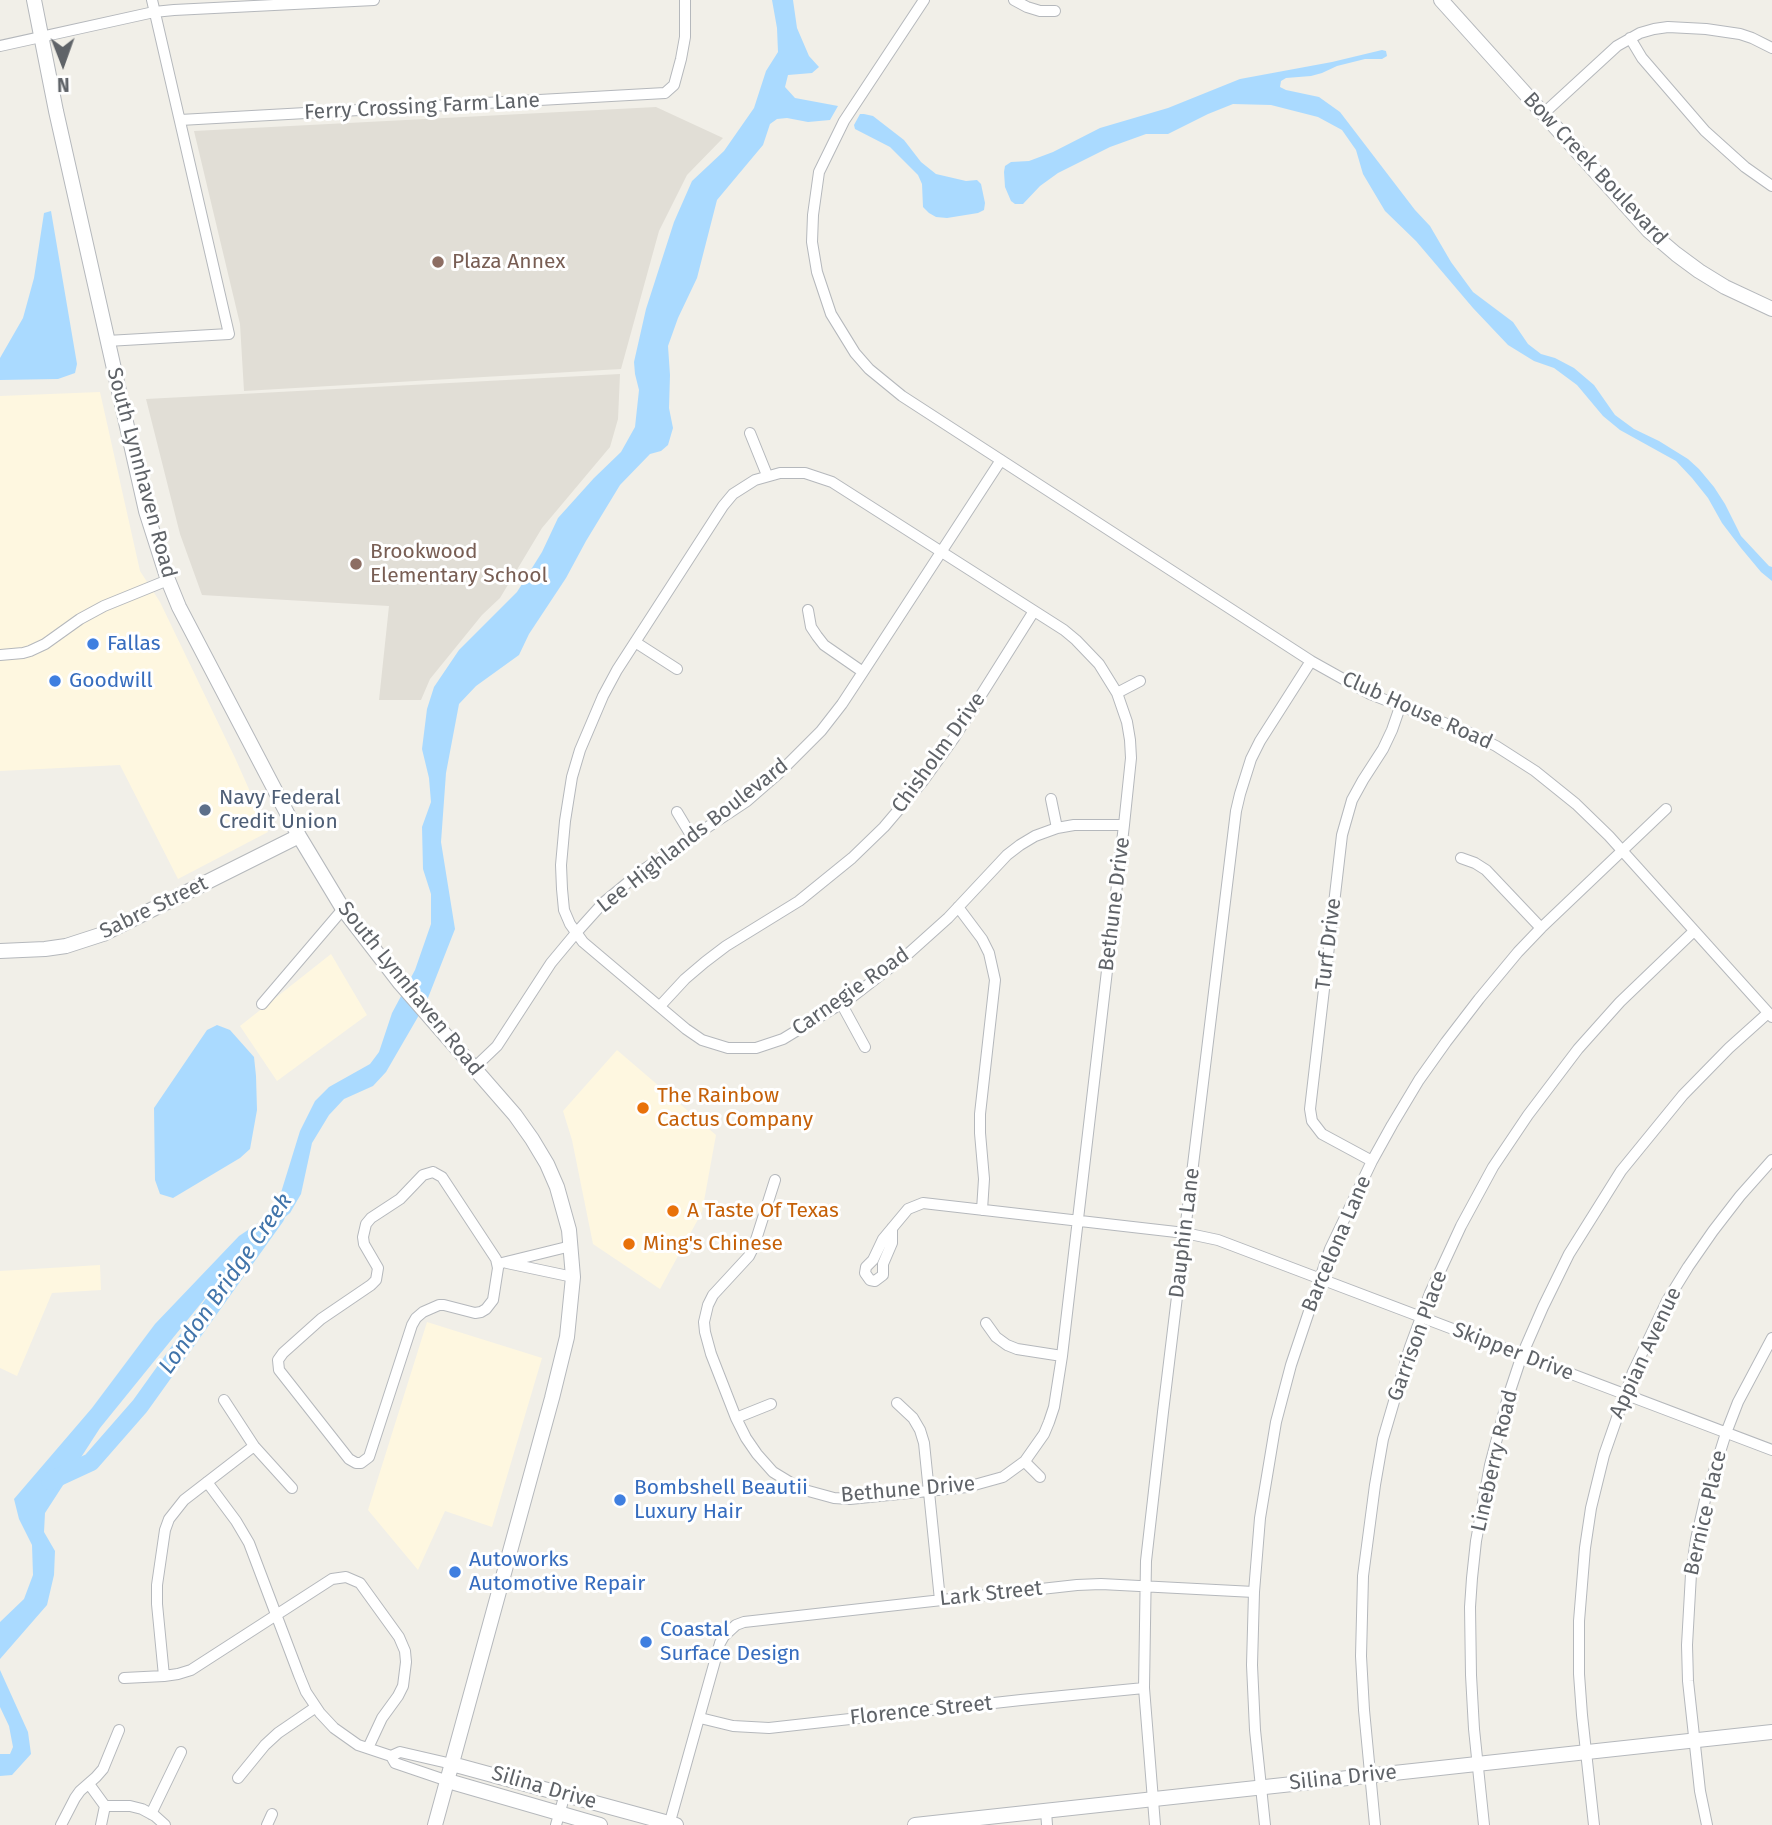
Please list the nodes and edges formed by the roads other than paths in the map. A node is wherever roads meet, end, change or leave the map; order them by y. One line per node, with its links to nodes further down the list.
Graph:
1 (34, 0): 11 (street, South Lynnhaven Road)
2 (152, 0): 10 (street)
3 (374, 0): 8 (street)
4 (685, 0): 16 (street, Ferry Crossing Farm Lane)
5 (924, 0): 21 (street, Club House Road)
6 (1014, 0): 9 (street)
7 (1441, 0): 15 (street, Bow Creek Boulevard)
8 (286, 3): 10 (street)
9 (1055, 11)
10 (154, 12): 11 (street); 16 (street)
11 (40, 37): 13 (street); 19 (street, South Lynnhaven Road)
12 (1630, 38): 14 (street); 15 (street); 17 (street)
13 (0, 46)
14 (1772, 48)
15 (1543, 114): 18 (street, Bow Creek Boulevard)
16 (180, 120): 19 (street)
17 (1772, 186)
18 (1772, 309)
19 (107, 341): 24 (street, South Lynnhaven Road)
20 (750, 433): 22 (street)
21 (1001, 460): 23 (street, Lee Highlands Boulevard); 29 (street, Club House Road)
22 (767, 475): 23 (street, Bethune Drive); 27 (street, Bethune Drive)
23 (941, 552): 26 (street, Bethune Drive); 31 (street, Lee Highlands Boulevard)
24 (168, 580): 28 (street); 40 (street, South Lynnhaven Road)
25 (808, 610): 31 (street)
26 (1034, 611): 33 (street, Bethune Drive); 52 (street, Chisholm Drive)
27 (635, 642): 30 (street); 48 (street, Bethune Drive)
28 (0, 655)
29 (1311, 661): 34 (street, Club House Road); 62 (street, Dauphin Lane)
30 (677, 670)
31 (863, 672): 41 (street, Lee Highlands Boulevard)
32 (1140, 681): 33 (street)
33 (1117, 693): 38 (street, Bethune Drive)
34 (1400, 707): 42 (street, Club House Road); 57 (street, Turf Drive)
35 (1051, 799): 39 (street)
36 (1666, 809): 42 (street, Barcelona Lane)
37 (677, 812): 41 (street)
38 (1124, 825): 39 (street, Carnegie Road); 60 (street, Bethune Drive)
39 (1057, 828): 44 (street, Carnegie Road)
40 (299, 836): 45 (street, South Lynnhaven Road); 49 (street, Sabre Street)
41 (692, 837): 48 (street, Lee Highlands Boulevard)
42 (1622, 852): 46 (street, Barcelona Lane); 47 (street, Club House Road)
43 (1461, 858): 46 (street)
44 (958, 907): 50 (street, Carnegie Road); 59 (street)
45 (343, 909): 51 (street); 55 (street, South Lynnhaven Road)
46 (1541, 928): 57 (street, Barcelona Lane)
47 (1694, 931): 53 (street, Club House Road); 69 (street, Garrison Place)
48 (576, 933): 52 (street, Carnegie Road); 55 (street, Lee Highlands Boulevard)
49 (0, 951)
50 (841, 1003): 52 (street, Carnegie Road); 54 (street)
51 (262, 1004)
52 (660, 1006)
53 (1770, 1015): 72 (street, Lineberry Road)
54 (865, 1047)
55 (474, 1068): 63 (street, South Lynnhaven Road)
56 (1772, 1160): 74 (street, Appian Avenue)
57 (1372, 1161): 66 (street, Barcelona Lane)
58 (775, 1180): 68 (street)
59 (982, 1210): 60 (street, Skipper Drive); 61 (street, Skipper Drive)
60 (1077, 1222): 62 (street, Skipper Drive); 73 (street, Bethune Drive)
61 (892, 1228)
62 (1185, 1233): 66 (street, Skipper Drive); 87 (street, Dauphin Lane)
63 (571, 1246): 64 (street); 65 (street, South Lynnhaven Road)
64 (501, 1263): 64 (street); 65 (street)
65 (573, 1277): 103 (street, South Lynnhaven Road)
66 (1319, 1278): 69 (street, Skipper Drive); 88 (street, Barcelona Lane)
67 (691, 1316): 68 (street)
68 (705, 1316): 78 (street, Bethune Drive)
69 (1421, 1317): 72 (street, Skipper Drive); 105 (street, Garrison Place)
70 (986, 1323): 73 (street)
71 (1772, 1338): 79 (street, Bernice Place)
72 (1522, 1355): 74 (street, Skipper Drive); 104 (street, Lineberry Road)
73 (1062, 1356): 82 (street, Bethune Drive)
74 (1624, 1394): 79 (street, Skipper Drive); 101 (street, Appian Avenue)
75 (224, 1400): 80 (street)
76 (897, 1403): 86 (street)
77 (771, 1404): 78 (street)
78 (736, 1418): 86 (street, Bethune Drive)
79 (1726, 1433): 81 (street, Skipper Drive); 98 (street, Bernice Place)
80 (254, 1446): 84 (street); 85 (street)
81 (1772, 1450)
82 (1025, 1462): 83 (street); 86 (street, Bethune Drive)
83 (1040, 1476)
84 (207, 1482): 90 (street); 91 (street)
85 (292, 1488)
86 (929, 1492): 89 (street)
87 (1145, 1586): 88 (street, Lark Street); 89 (street, Lark Street); 93 (street, Dauphin Lane)
88 (1254, 1592): 109 (street, Barcelona Lane)
89 (940, 1600): 95 (street, Lark Street)
90 (276, 1615): 91 (street); 94 (street); 99 (street)
91 (164, 1676): 92 (street)
92 (124, 1678)
93 (1144, 1688): 95 (street, Florence Street); 111 (street, Dauphin Lane)
94 (316, 1707): 99 (street); 106 (street)
95 (700, 1718): 121 (street)
96 (119, 1730): 108 (street)
97 (1772, 1732): 98 (street, Silina Drive)
98 (1695, 1740): 101 (street, Silina Drive); 128 (street, Bernice Place)
99 (368, 1748): 102 (street)
100 (181, 1752): 113 (street)
101 (1586, 1753): 104 (street, Silina Drive); 127 (street, Appian Avenue)
102 (391, 1756): 103 (street); 107 (street)
103 (452, 1763): 107 (street, South Lynnhaven Road); 110 (street, Silina Drive)
104 (1478, 1764): 105 (street, Silina Drive); 126 (street, Lineberry Road)
105 (1370, 1775): 109 (street, Silina Drive); 125 (street, Garrison Place)
106 (238, 1778)
107 (448, 1781): 115 (street, Silina Drive); 119 (street, South Lynnhaven Road)
108 (89, 1784): 112 (street); 116 (street)
109 (1262, 1787): 111 (street, Silina Drive); 124 (street, Barcelona Lane)
110 (565, 1794): 115 (street); 121 (street, Silina Drive)
111 (1153, 1799): 114 (street, Silina Drive); 123 (street, Dauphin Lane)
112 (105, 1806): 113 (street); 117 (street)
113 (151, 1814): 118 (street)
114 (1047, 1818): 122 (street, Silina Drive)
115 (558, 1819): 120 (street, Silina Drive)
116 (61, 1825)
117 (101, 1825)
118 (165, 1825)
119 (435, 1825)
120 (600, 1825)
121 (672, 1825)
122 (915, 1825)
123 (1156, 1825)
124 (1265, 1825)
125 (1375, 1825)
126 (1484, 1825)
127 (1594, 1825)
128 (1707, 1825)

